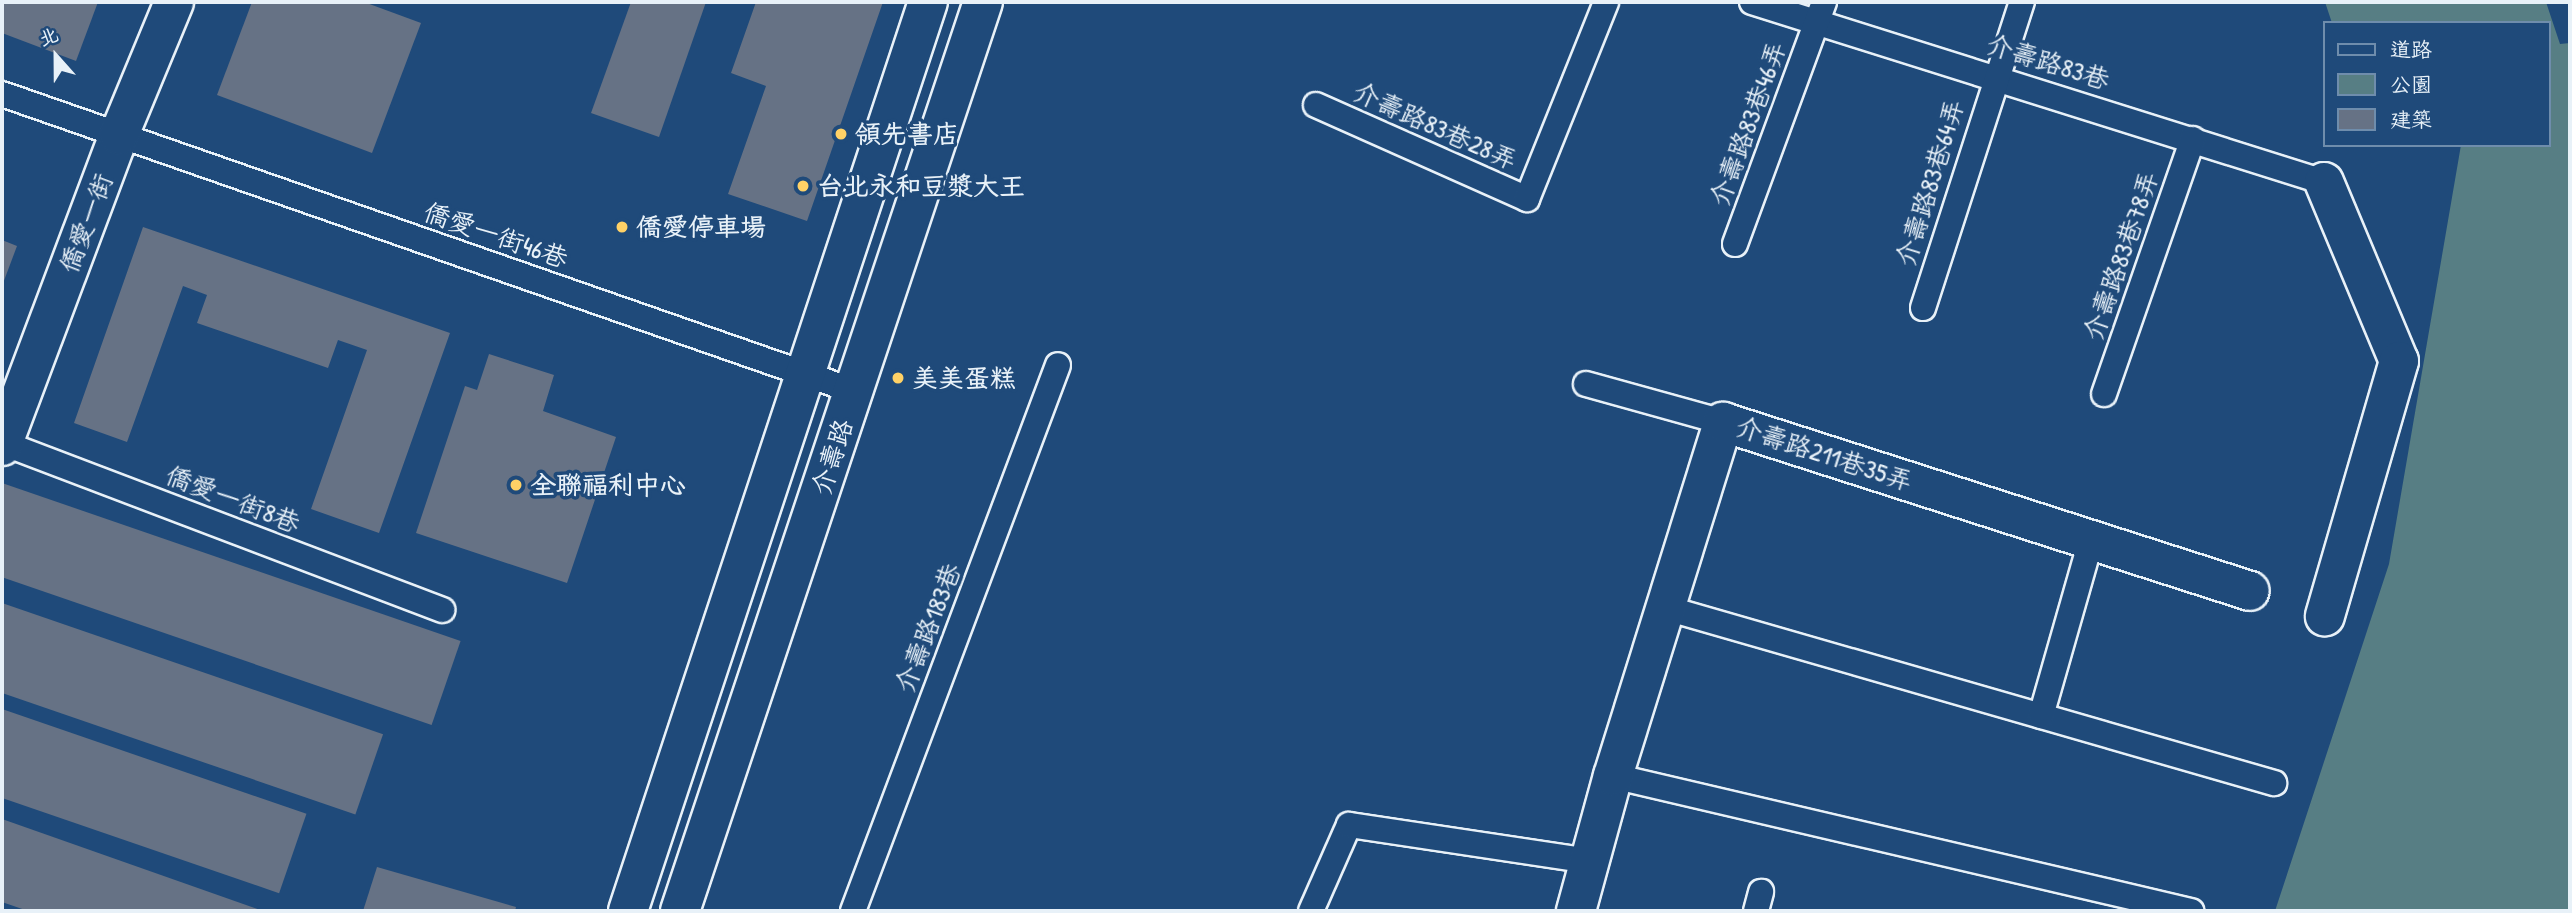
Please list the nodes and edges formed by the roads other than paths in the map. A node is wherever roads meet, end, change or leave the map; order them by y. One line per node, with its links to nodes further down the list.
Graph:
1 (174, 2): 11 (street, 僑愛一街)
2 (928, 2): 17 (street, 介壽路)
3 (983, 2): 19 (street, 介壽路)
4 (1606, 2): 10 (lane, 介壽路83巷28弄)
5 (1752, 2): 7 (lane, 介壽路83巷)
6 (2022, 2): 8 (lane, 介壽路83巷64弄)
7 (1820, 13): 8 (lane, 介壽路83巷); 14 (lane, 介壽路83巷46弄)
8 (1995, 75): 12 (lane, 介壽路83巷); 15 (lane, 介壽路83巷64弄)
9 (2, 94): 11 (lane, 僑愛一街46巷)
10 (1316, 105)
11 (119, 135): 17 (lane, 僑愛一街46巷); 22 (street, 僑愛一街)
12 (2193, 139): 13 (lane, 介壽路83巷); 20 (lane, 介壽路83巷78弄)
13 (2324, 182): 27 (street)
14 (1735, 244)
15 (1923, 308)
16 (1058, 365): 34 (lane, 介壽路183巷)
17 (808, 375): 19 (lane, 僑愛一街46巷); 32 (street, 介壽路)
18 (1586, 384): 21 (lane)
19 (854, 391): 33 (street, 介壽路)
20 (2104, 394)
21 (1723, 422): 23 (street, 介壽路211巷35弄); 25 (street, 介壽路211巷35弄)
22 (2, 444): 26 (lane, 僑愛一街8巷)
23 (2091, 540): 24 (street, 介壽路211巷35弄); 28 (lane)
24 (2250, 591)
25 (1666, 608): 28 (lane); 29 (street, 介壽路211巷35弄)
26 (442, 610)
27 (2325, 616)
28 (2041, 716): 30 (lane)
29 (1613, 776): 31 (street, 介壽路211巷35弄); 37 (lane)
30 (2274, 783)
31 (1590, 861): 35 (lane); 36 (street, 介壽路211巷35弄)
32 (628, 911)
33 (680, 911)
34 (853, 911)
35 (1311, 911)
36 (1576, 911)
37 (2190, 911)

